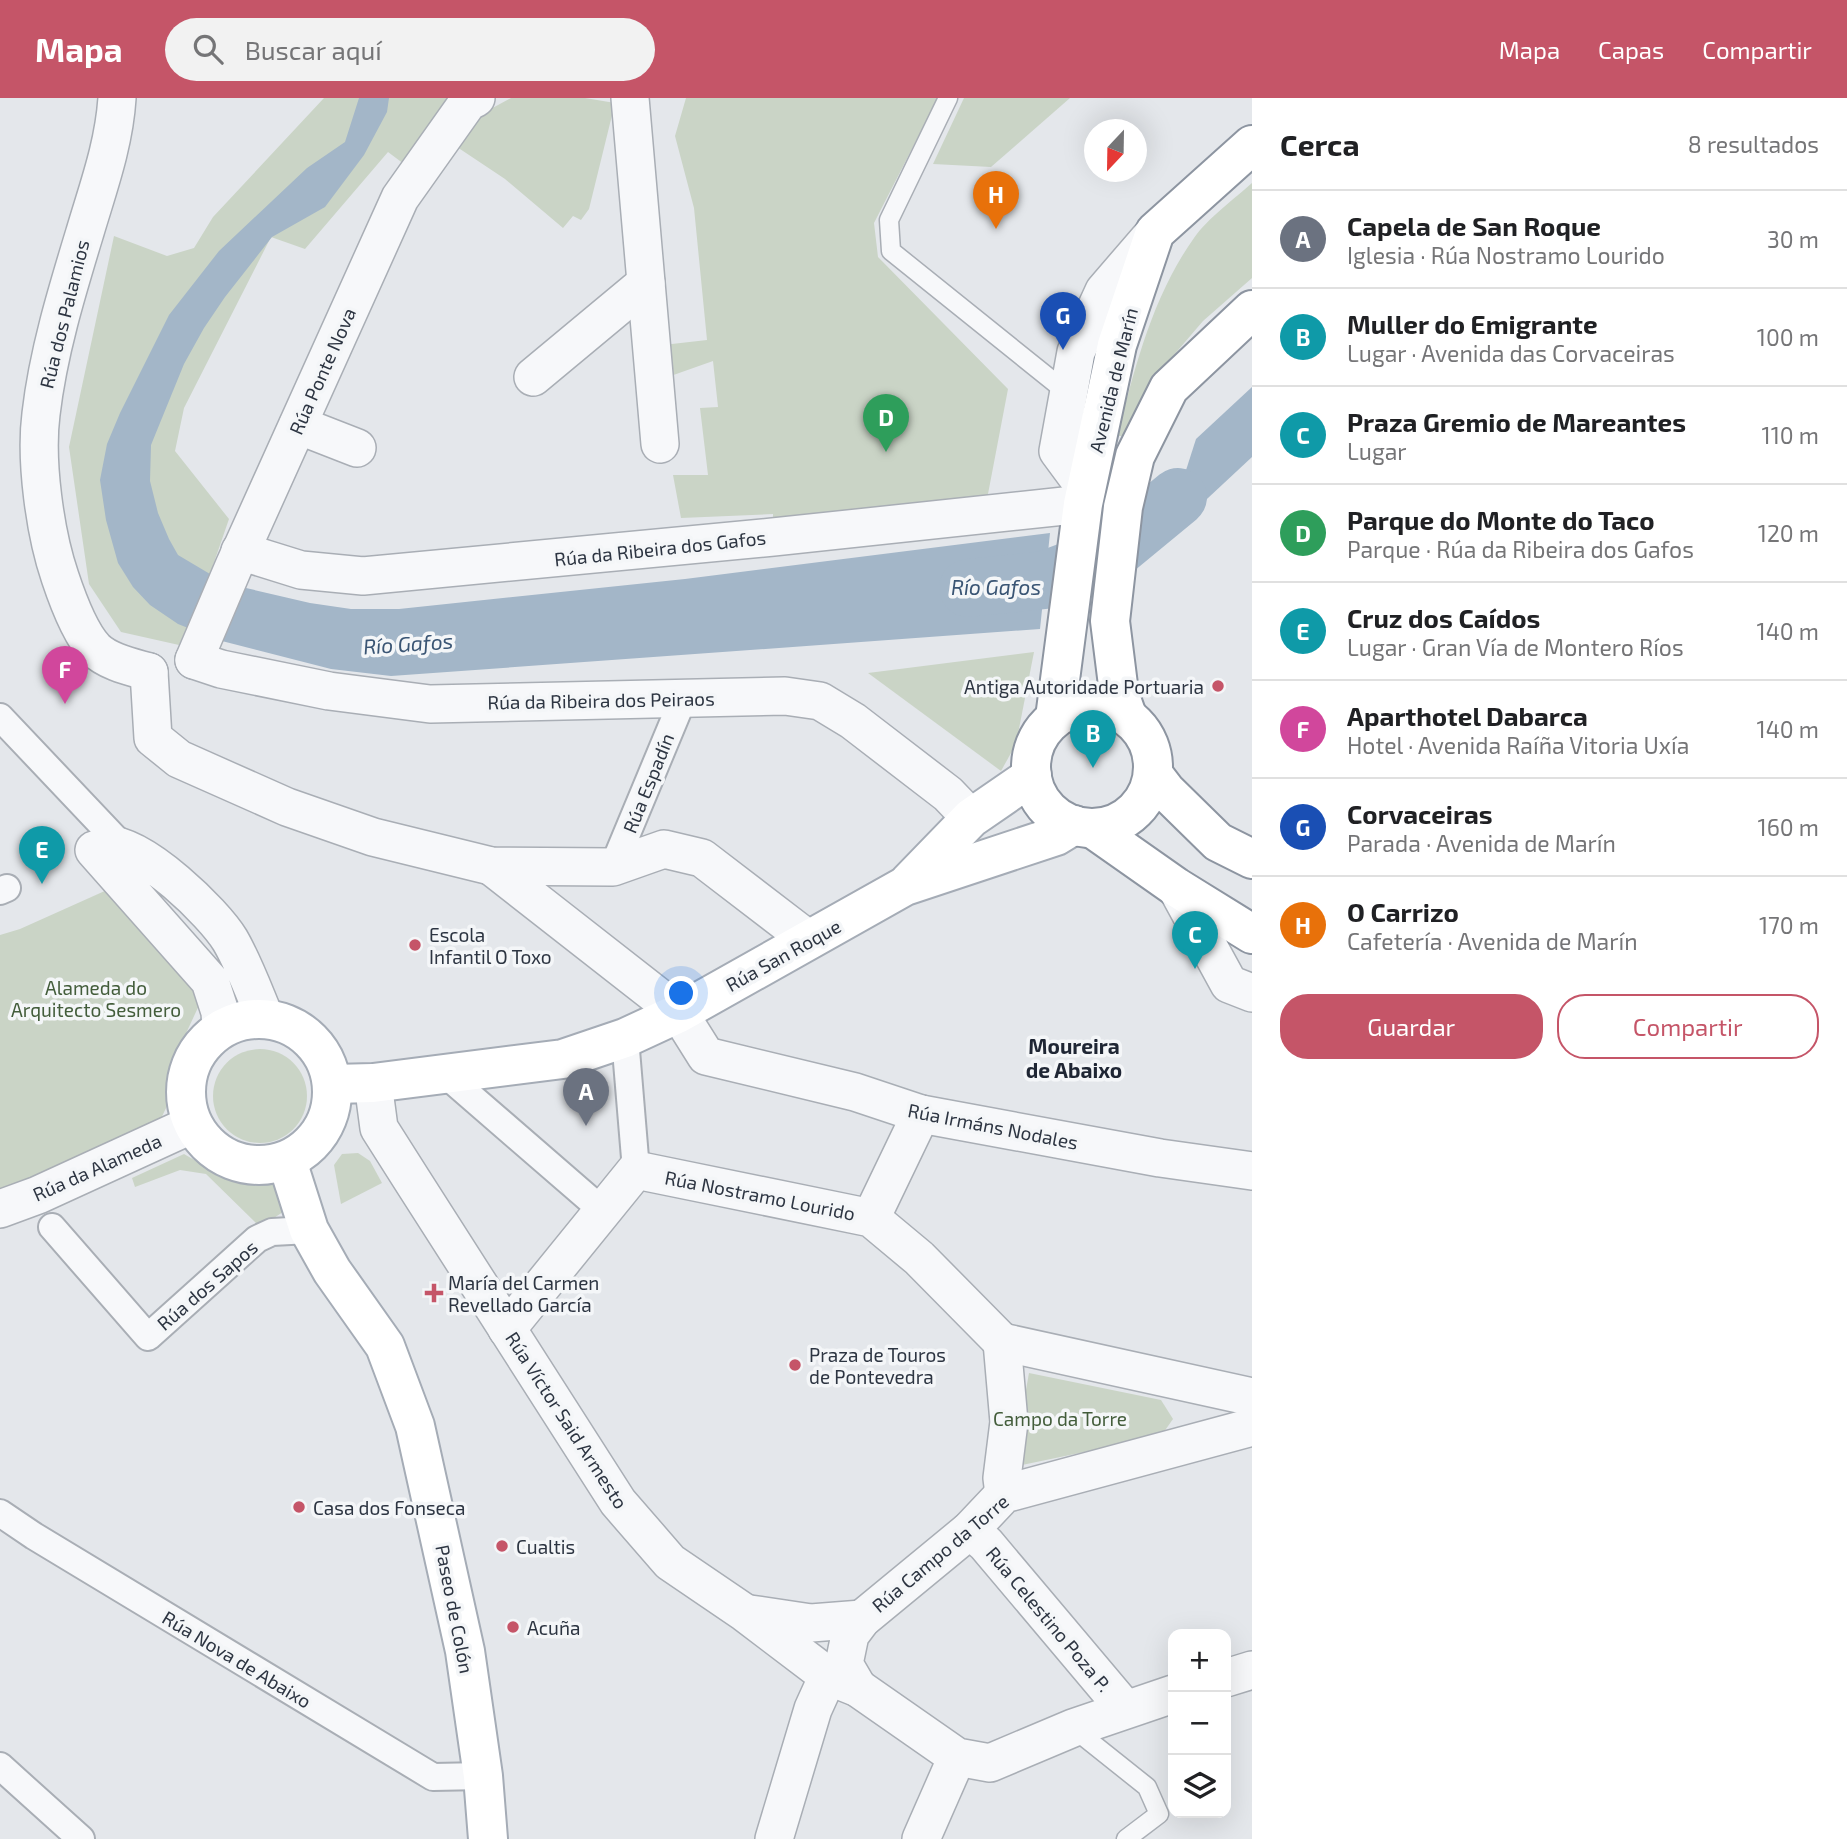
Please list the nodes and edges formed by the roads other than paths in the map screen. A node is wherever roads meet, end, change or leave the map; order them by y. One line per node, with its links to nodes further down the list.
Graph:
1 (117, 98): 17 (street, Rúa dos Palamios)
2 (476, 98): 11 (street, Rúa Ponte Nova)
3 (630, 98): 7 (street)
4 (948, 98): 10 (lane)
5 (1252, 145): 6 (main road, Avenida de Marín)
6 (1155, 233): 10 (street, Avenida de Marín); 14 (main road, Avenida de Marín)
7 (646, 283): 9 (street); 12 (street)
8 (1252, 310): 19 (main road, Avenida de Marín)
9 (533, 377)
10 (1069, 394): 14 (street, Avenida de Marín)
11 (298, 425): 13 (street); 15 (street, Rúa Ponte Nova)
12 (660, 444)
13 (357, 449)
14 (1083, 506): 15 (street, Rúa da Ribeira dos Gafos); 21 (main road, Avenida de Marín)
15 (237, 559): 16 (street, Rúa Ponte Nova)
16 (199, 650): 17 (street); 18 (street, Rúa da Ribeira dos Peiraos)
17 (149, 672): 28 (street)
18 (683, 699): 24 (street, Rúa da Ribeira dos Peiraos); 29 (street, Rúa Espadín)
19 (1127, 716): 21 (main road); 22 (main road)
20 (0, 717): 26 (street)
21 (1055, 719): 23 (main road)
22 (1153, 774): 25 (main road); 27 (main road)
23 (1032, 776): 24 (main road, Rúa San Roque); 25 (main road)
24 (971, 818): 30 (main road, Rúa San Roque)
25 (1083, 826): 30 (main road, Rúa San Roque); 31 (main road)
26 (125, 849): 36 (street); 37 (street)
27 (1252, 859)
28 (491, 866): 29 (street); 35 (street, Rúa Irmáns Nodales)
29 (613, 867): 33 (street)
30 (905, 886): 33 (main road, Rúa San Roque)
31 (1176, 887): 32 (main road); 34 (street)
32 (1252, 934)
33 (809, 940): 35 (main road, Rúa San Roque)
34 (1252, 993)
35 (678, 1013): 38 (main road, Rúa San Roque); 42 (street, Rúa Irmáns Nodales)
36 (265, 1018): 37 (main road); 41 (main road)
37 (221, 1029): 43 (main road)
38 (625, 1038): 39 (main road, Rúa San Roque); 45 (street)
39 (446, 1075): 40 (main road, Rúa San Roque); 48 (street)
40 (373, 1083): 41 (main road, Rúa San Roque); 52 (street, Rúa Víctor Said Armesto)
41 (333, 1084): 44 (main road)
42 (921, 1114): 46 (street, Rúa Irmáns Nodales); 49 (street)
43 (193, 1124): 44 (main road); 47 (street, Rúa da Alameda)
44 (287, 1161): 51 (main road, Paseo de Colón)
45 (636, 1170): 48 (street); 49 (street, Rúa Nostramo Lourido)
46 (1252, 1171)
47 (0, 1209)
48 (603, 1211): 52 (street)
49 (871, 1218): 53 (street, Rúa Nostramo Lourido)
50 (52, 1227): 51 (street, Rúa dos Sapos)
51 (309, 1230): 71 (main road, Paseo de Colón)
52 (507, 1329): 61 (street, Rúa Víctor Said Armesto)
53 (1002, 1342): 54 (street); 58 (street)
54 (1187, 1383): 55 (street); 57 (street)
55 (1252, 1397)
56 (1252, 1427): 57 (street, Rúa Campo da Torre)
57 (1182, 1448): 58 (street, Rúa Campo da Torre)
58 (1004, 1494): 60 (street, Rúa Campo da Torre)
59 (0, 1513): 71 (street, Rúa Nova de Abaixo)
60 (970, 1530): 62 (street, Rúa Campo da Torre); 67 (street, Rúa Celestino Poza P.)
61 (745, 1613): 62 (street, Rúa Víctor Said Armesto); 65 (street, Rúa Víctor Said Armesto)
62 (862, 1619): 65 (street)
63 (1252, 1670): 64 (street)
64 (1231, 1676)
65 (843, 1682): 69 (street, Rúa Víctor Said Armesto); 74 (street)
66 (1168, 1696): 67 (street, Rúa Víctor Said Armesto)
67 (1125, 1709): 68 (street, Rúa Víctor Said Armesto)
68 (1073, 1728): 69 (street, Rúa Víctor Said Armesto); 76 (lane)
69 (957, 1757): 75 (street)
70 (0, 1766): 72 (street)
71 (484, 1776): 73 (main road, Paseo de Colón)
72 (81, 1839)
73 (488, 1839)
74 (774, 1839)
75 (921, 1839)
76 (1126, 1839)

